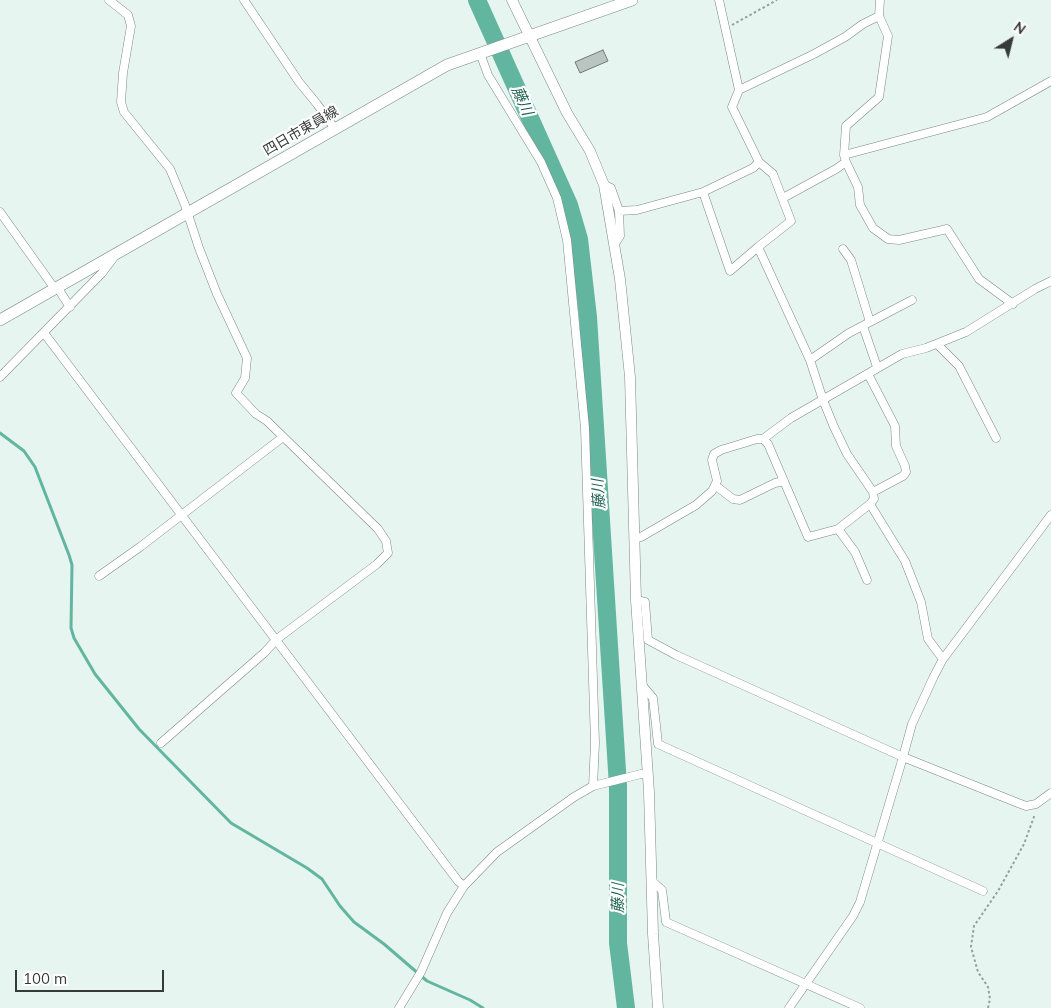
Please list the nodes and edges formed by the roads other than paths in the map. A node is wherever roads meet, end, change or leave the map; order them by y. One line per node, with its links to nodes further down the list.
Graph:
1 (109, 0): 21 (street)
2 (244, 0): 13 (street)
3 (512, 0): 9 (street)
4 (632, 0): 7 (main road, 四日市東員線)
5 (719, 0): 12 (street)
6 (880, 0): 8 (street)
7 (616, 3): 9 (main road, 四日市東員線)
8 (878, 16): 12 (street); 14 (street)
9 (531, 37): 10 (main road, 四日市東員線); 16 (street)
10 (485, 52): 13 (main road, 四日市東員線); 61 (street)
11 (1051, 81): 14 (street)
12 (739, 90): 15 (street)
13 (335, 129): 21 (main road, 四日市東員線)
14 (845, 158): 18 (street); 29 (street)
15 (759, 162): 17 (street); 18 (street)
16 (604, 185): 19 (street); 22 (street)
17 (702, 192): 19 (street); 23 (street)
18 (783, 198): 23 (street)
19 (619, 211): 22 (street)
20 (0, 212): 27 (street)
21 (188, 213): 25 (main road, 四日市東員線); 41 (street)
22 (614, 245): 51 (street)
23 (758, 246): 36 (street)
24 (843, 249): 32 (street)
25 (117, 253): 27 (main road, 四日市東員線); 30 (street)
26 (1051, 282): 29 (street)
27 (56, 288): 30 (street); 31 (main road, 四日市東員線)
28 (912, 300): 32 (street)
29 (1013, 304): 35 (street)
30 (70, 307): 34 (street)
31 (0, 320)
32 (870, 322): 33 (street)
33 (862, 326): 36 (street); 37 (street)
34 (44, 333): 39 (street); 48 (street)
35 (937, 344): 37 (street); 42 (street)
36 (810, 360): 40 (street)
37 (877, 367): 38 (street)
38 (868, 374): 40 (street); 46 (street)
39 (0, 377)
40 (823, 400): 43 (street); 46 (street)
41 (283, 436): 48 (street); 55 (street)
42 (996, 438)
43 (763, 439): 44 (street); 45 (street)
44 (784, 481): 45 (street); 50 (street)
45 (716, 486): 51 (street)
46 (873, 492): 47 (street)
47 (870, 504): 50 (street); 56 (street)
48 (181, 514): 52 (street); 55 (street)
49 (1051, 515): 56 (street)
50 (838, 530): 53 (street)
51 (634, 539): 54 (street)
52 (99, 576)
53 (867, 580)
54 (636, 600): 57 (street); 59 (street)
55 (277, 640): 58 (street); 65 (street)
56 (943, 659): 59 (street)
57 (642, 685): 60 (street); 63 (street)
58 (161, 743)
59 (903, 758): 62 (street); 63 (street)
60 (644, 775): 61 (street); 64 (street)
61 (596, 785): 65 (street)
62 (1051, 793)
63 (878, 843): 66 (street); 67 (street)
64 (652, 881): 67 (street); 69 (street)
65 (464, 886): 68 (street)
66 (983, 891)
67 (806, 984): 70 (street); 71 (street)
68 (398, 1008)
69 (658, 1008)
70 (788, 1008)
71 (860, 1008)

